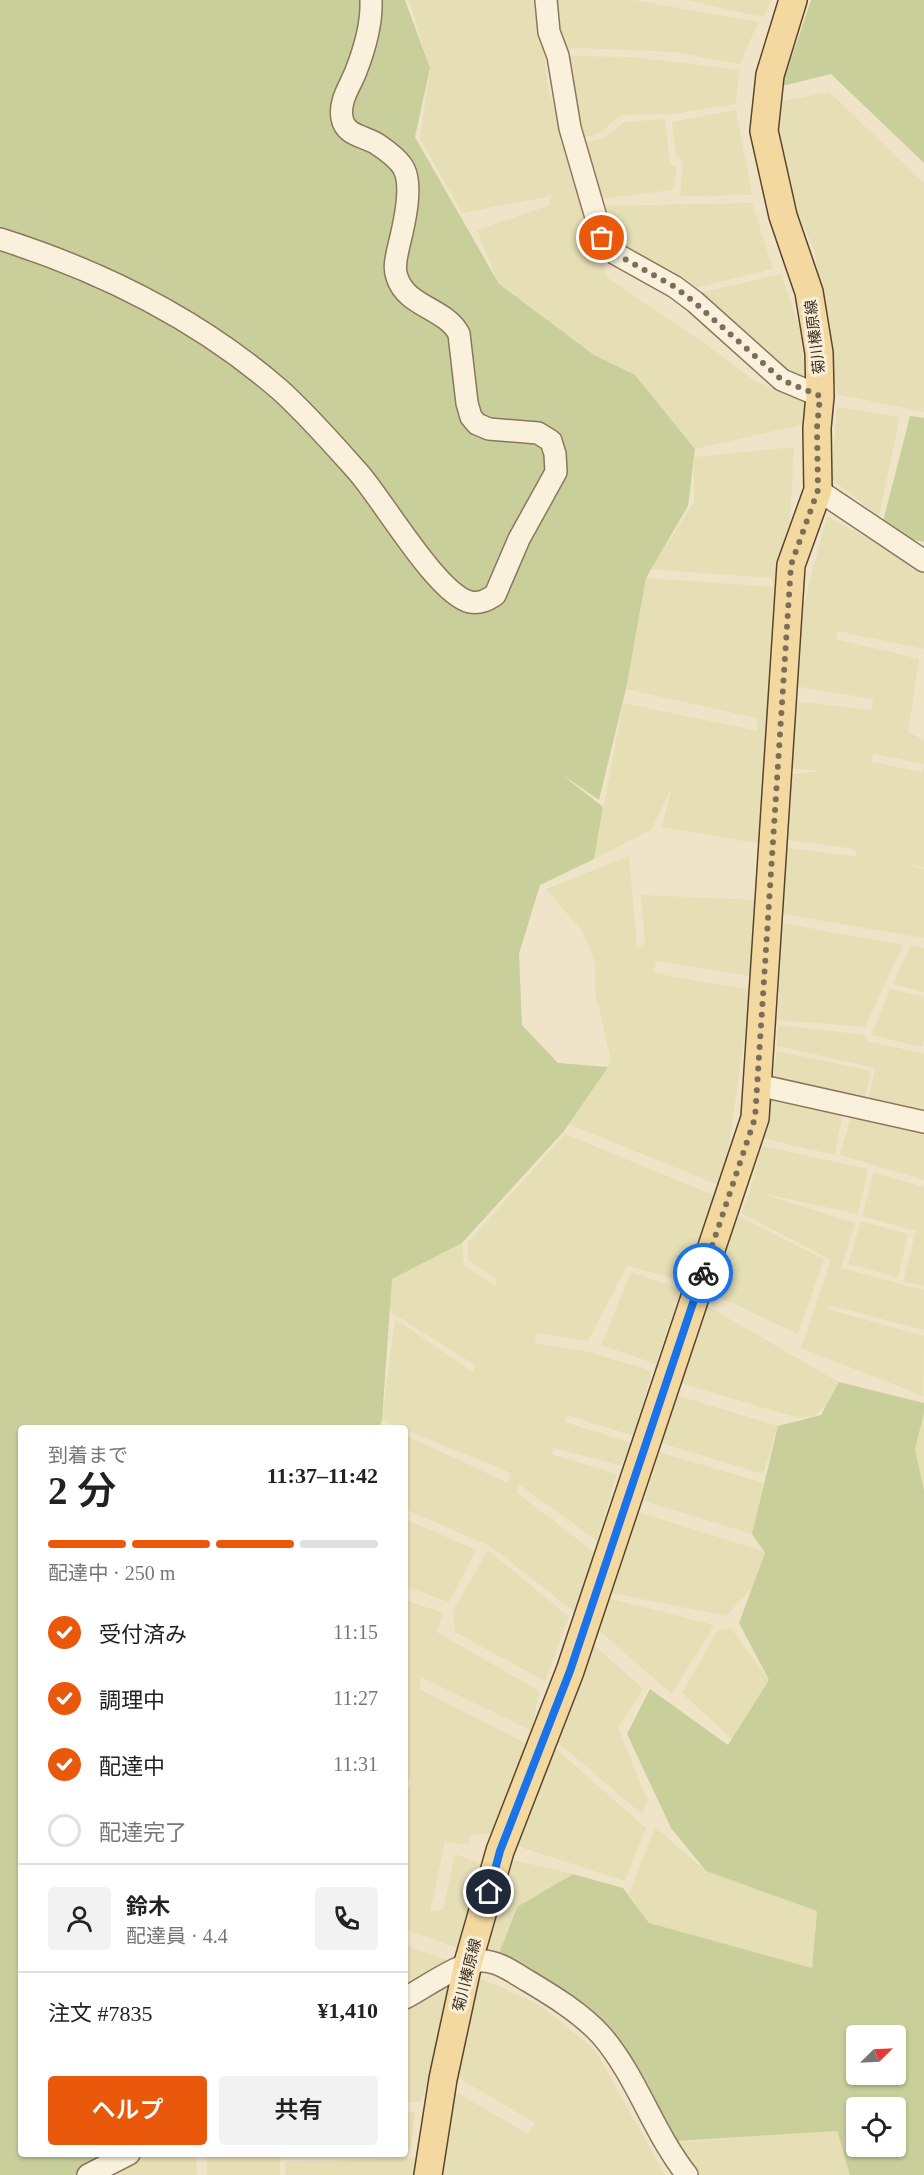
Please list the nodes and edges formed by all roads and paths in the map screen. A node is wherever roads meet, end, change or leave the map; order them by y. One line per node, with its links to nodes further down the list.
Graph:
1 (371, 0): 4 (street)
2 (546, 0): 5 (street)
3 (793, 0): 5 (main road, 菊川榛原線)
4 (0, 239)
5 (820, 396): 6 (main road, 菊川榛原線)
6 (818, 490): 7 (street); 8 (main road, 菊川榛原線)
7 (924, 561)
8 (758, 1085): 9 (street); 10 (main road, 菊川榛原線)
9 (924, 1122)
10 (468, 1963): 11 (street); 14 (main road, 菊川榛原線); 15 (street)
11 (408, 1996)
12 (123, 2157): 13 (street)
13 (88, 2175)
14 (428, 2175)
15 (687, 2175)

